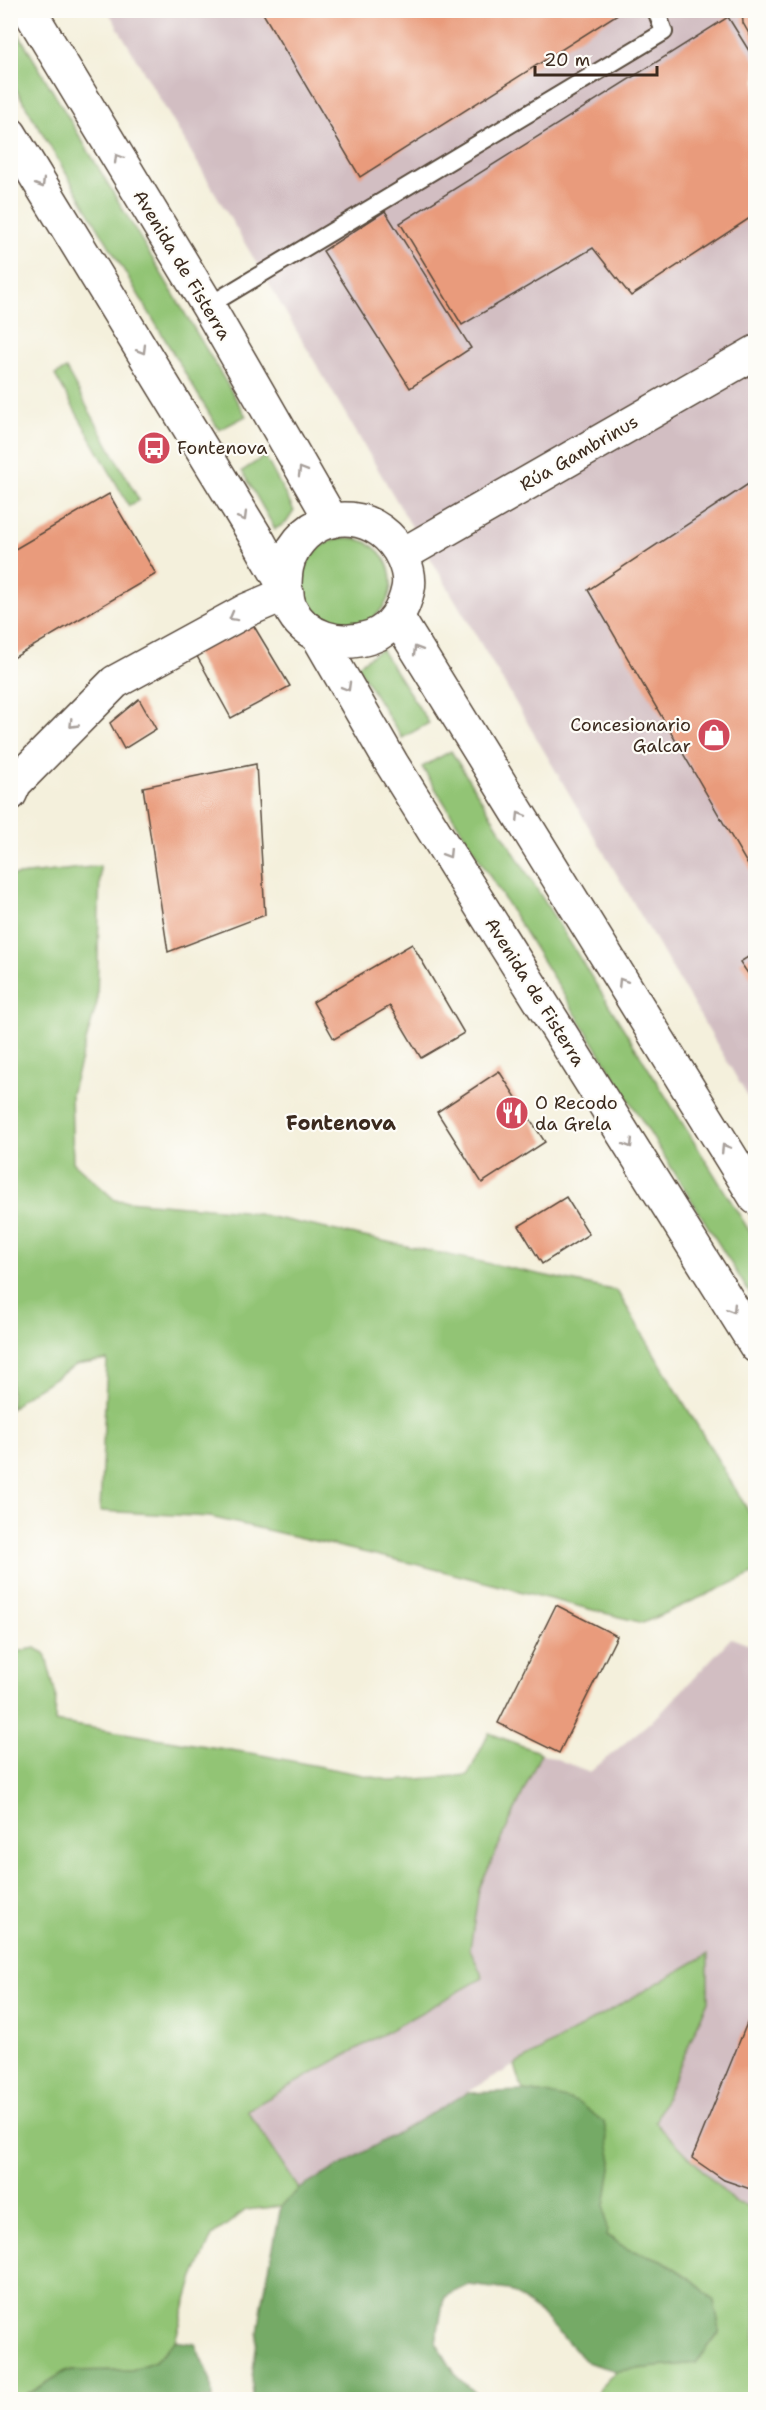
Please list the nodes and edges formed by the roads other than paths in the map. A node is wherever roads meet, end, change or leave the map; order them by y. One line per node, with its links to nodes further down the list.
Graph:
1 (28, 10): 4 (main road, Avenida de Fisterra, one-way to 1)
2 (656, 10): 4 (lane)
3 (10, 134): 8 (main road, Avenida de Fisterra, one-way to 8)
4 (207, 306): 6 (main road, Avenida de Fisterra, one-way to 4)
5 (756, 352): 7 (main road, Rúa Gambrinus)
6 (332, 521): 7 (main road); 8 (main road)
7 (402, 555): 9 (main road)
8 (286, 590): 10 (main road, Avenida de Fisterra); 11 (main road, one-way to 11)
9 (397, 617): 10 (main road); 12 (main road, one-way to 9)
10 (318, 636): 13 (main road, Avenida de Fisterra, one-way to 13)
11 (10, 794)
12 (756, 1198)
13 (756, 1346)

